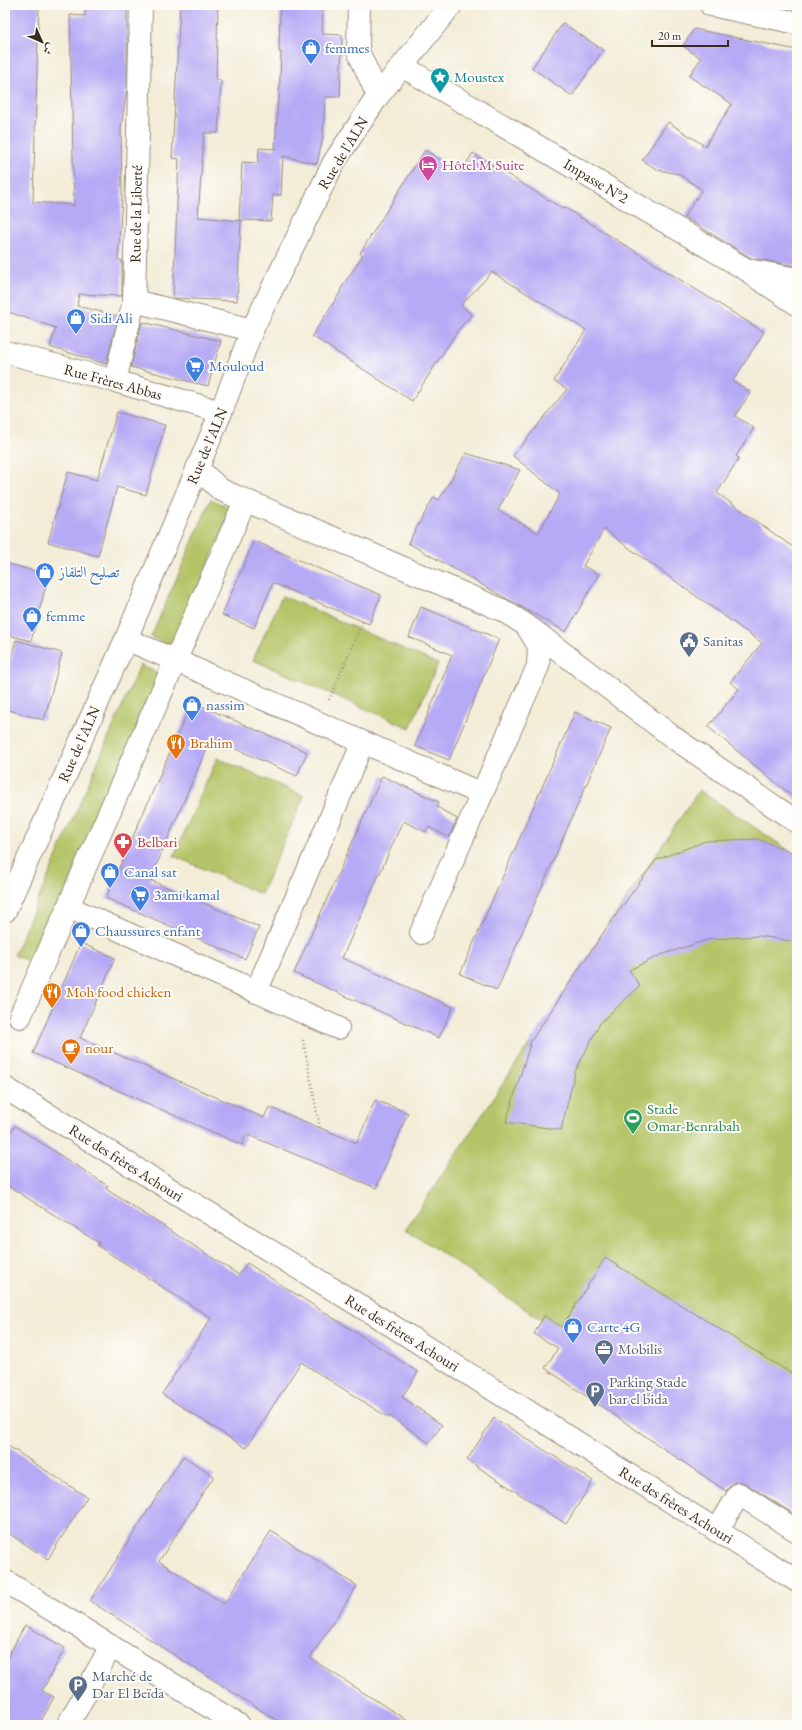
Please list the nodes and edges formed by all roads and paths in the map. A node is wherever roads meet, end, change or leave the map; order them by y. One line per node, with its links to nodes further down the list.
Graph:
1 (141, 5): 10 (street, Rue de la Liberté)
2 (359, 5): 7 (street)
3 (451, 5): 6 (street, Rue de l'ALN)
4 (711, 5): 5 (street)
5 (797, 23)
6 (402, 66): 7 (street, Rue de l'ALN); 8 (street, Impasse N°2)
7 (378, 96): 12 (street, Rue de l'ALN)
8 (747, 270): 9 (street, Impasse N°2); 11 (street)
9 (797, 279)
10 (134, 301): 12 (street); 14 (street, Rue de la Liberté)
11 (797, 304)
12 (252, 330): 15 (street, Rue de l'ALN)
13 (5, 352): 14 (street, Rue Frères Abbas)
14 (114, 381): 15 (street, Rue Frères Abbas)
15 (221, 412): 16 (street, Rue de l'ALN)
16 (198, 468): 17 (street); 20 (street, Rue de l'ALN)
17 (245, 501): 19 (street); 21 (street)
18 (363, 621): 22 (path)
19 (526, 625): 24 (street); 25 (street)
20 (126, 639): 21 (street); 27 (street, Rue de l'ALN)
21 (176, 660): 22 (street); 26 (street)
22 (319, 723): 23 (street)
23 (363, 742): 24 (street); 29 (street)
24 (482, 794): 28 (street)
25 (797, 822)
26 (68, 907): 29 (street); 31 (street)
27 (5, 911)
28 (421, 933)
29 (256, 992): 30 (street)
30 (297, 1010): 32 (street); 34 (path)
31 (20, 1017)
32 (338, 1028)
33 (5, 1088): 35 (street, Rue des frères Achouri)
34 (320, 1128)
35 (717, 1530): 36 (street); 37 (street, Rue des frères Achouri)
36 (797, 1531)
37 (797, 1581)
38 (5, 1582): 39 (street)
39 (110, 1646): 40 (street); 41 (street)
40 (68, 1725)
41 (239, 1725)

